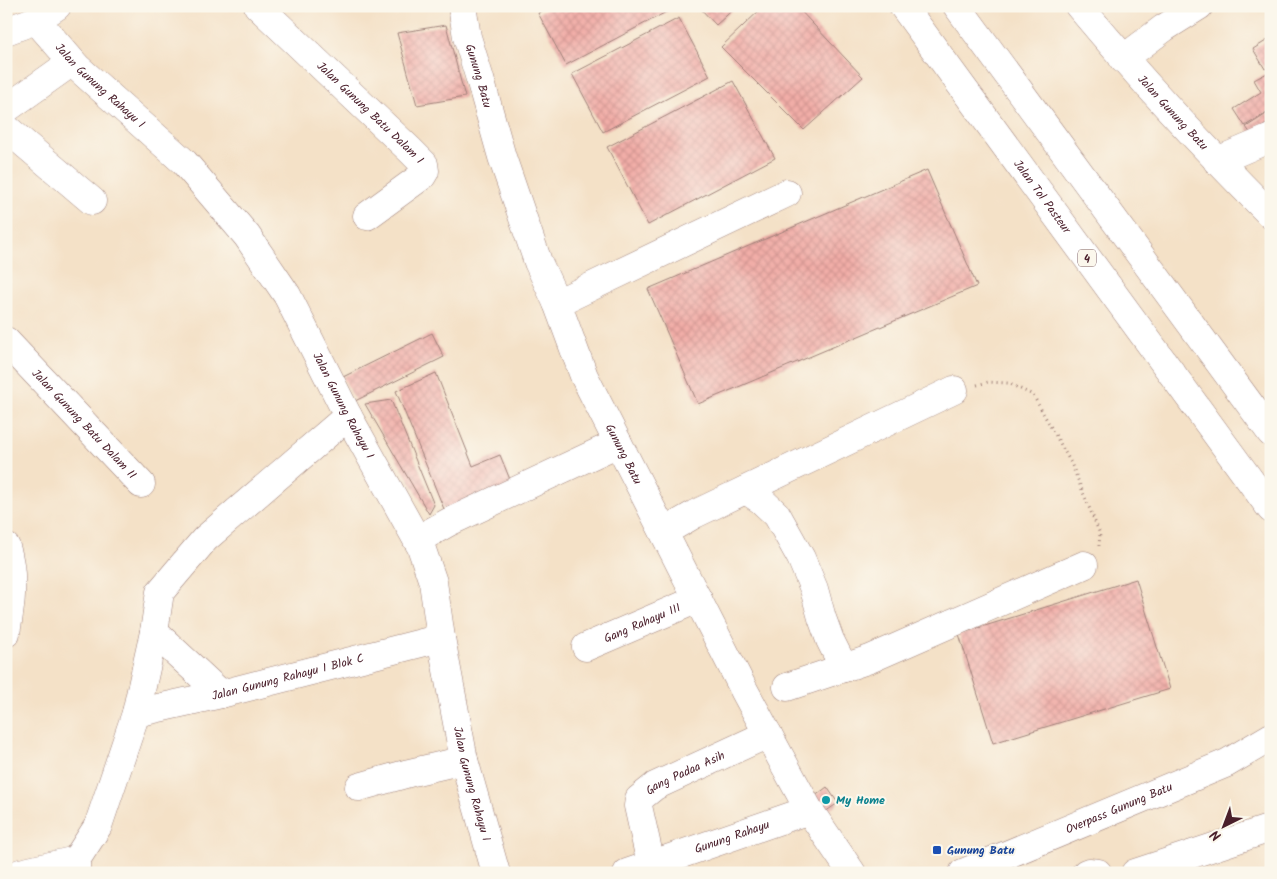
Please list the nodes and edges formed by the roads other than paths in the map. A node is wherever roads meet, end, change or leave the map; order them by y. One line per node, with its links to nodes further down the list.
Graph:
1 (258, 6): 18 (main road, Jalan Gunung Batu Dalam I)
2 (462, 6): 19 (main road, Gunung Batu)
3 (903, 6): 27 (main road, Jalan Tol Pasteur / 4)
4 (957, 6): 23 (main road)
5 (1079, 6): 9 (main road, Jalan Gunung Batu)
6 (1199, 6): 9 (main road)
7 (47, 13): 8 (main road); 10 (main road, Jalan Gunung Rahayu I)
8 (6, 31)
9 (1123, 59): 14 (main road, Jalan Gunung Batu)
10 (72, 62): 11 (main road); 22 (main road, Jalan Gunung Rahayu I)
11 (6, 109)
12 (6, 128): 16 (main road)
13 (1271, 138): 14 (main road)
14 (1217, 161): 17 (main road, Jalan Gunung Batu)
15 (787, 193): 19 (main road)
16 (92, 201)
17 (1271, 215)
18 (367, 216)
19 (557, 303): 24 (main road, Gunung Batu)
20 (6, 341): 25 (main road, Jalan Gunung Batu Dalam II)
21 (954, 390): 26 (main road)
22 (348, 416): 29 (main road, Jalan Gunung Rahayu I); 34 (main road)
23 (1271, 433)
24 (618, 443): 28 (main road, Gunung Batu); 29 (main road)
25 (141, 484)
26 (746, 490): 28 (main road); 38 (main road)
27 (1271, 509)
28 (664, 532): 33 (main road, Gunung Batu)
29 (417, 540): 36 (main road, Jalan Gunung Rahayu I)
30 (6, 548): 32 (main road)
31 (1084, 565): 38 (main road)
32 (9, 597): 35 (main road)
33 (698, 598): 37 (main road, Gang Rahayu III); 42 (main road, Gunung Batu)
34 (154, 632): 40 (main road); 41 (main road)
35 (6, 634)
36 (440, 638): 40 (main road, Jalan Gunung Rahayu I Blok C); 44 (main road, Jalan Gunung Rahayu I)
37 (586, 647)
38 (844, 668): 39 (main road)
39 (787, 687)
40 (221, 694): 41 (main road, Jalan Gunung Rahayu I Blok C)
41 (136, 713): 48 (main road)
42 (768, 734): 46 (main road, Gunung Batu); 49 (main road, Gang Padaa Asih)
43 (1271, 737): 50 (main road, Overpass Gunung Batu)
44 (464, 760): 45 (main road); 52 (main road, Jalan Gunung Rahayu I)
45 (359, 787)
46 (809, 810): 49 (main road, Gunung Rahayu); 53 (main road, Gunung Batu)
47 (1271, 828): 56 (main road)
48 (76, 866): 51 (main road)
49 (635, 870)
50 (964, 872)
51 (20, 873)
52 (496, 873)
53 (852, 873)
54 (1086, 873): 55 (main road)
55 (1098, 873)
56 (1136, 873)

